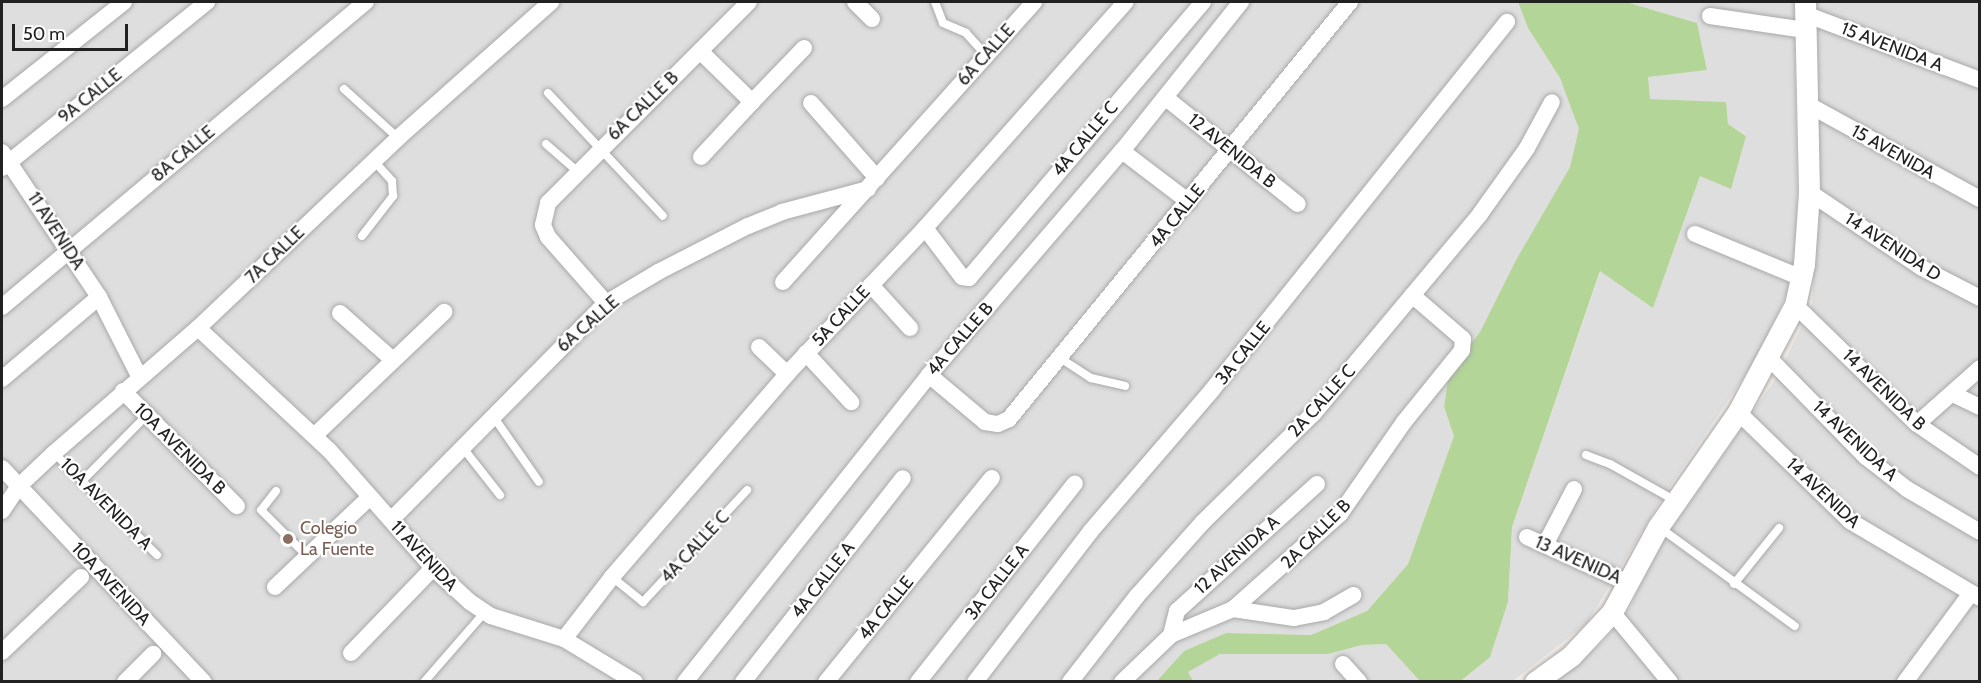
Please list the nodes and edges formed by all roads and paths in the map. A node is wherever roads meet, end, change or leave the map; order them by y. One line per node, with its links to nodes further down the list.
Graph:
1 (124, 2): 24 (street)
2 (207, 2): 36 (street, 9A CALLE)
3 (366, 2): 47 (street, 8A CALLE)
4 (551, 2): 29 (street, 7A CALLE)
5 (748, 2): 18 (street, 6A CALLE B)
6 (855, 2): 15 (street)
7 (935, 2): 19 (lane)
8 (1034, 2): 19 (street, 6A CALLE)
9 (1126, 2): 44 (street, 5A CALLE)
10 (1203, 2): 44 (street, 4A CALLE C)
11 (1241, 2): 23 (street, 4A CALLE B)
12 (1350, 2): 32 (street, 4A CALLE)
13 (1805, 15): 14 (street); 20 (street, 15 AVENIDA A); 28 (street)
14 (1710, 16)
15 (872, 19)
16 (1508, 22): 135 (street, 3A CALLE)
17 (804, 48): 25 (street)
18 (700, 51): 25 (street); 31 (street, 6A CALLE B)
19 (986, 55): 38 (street, 6A CALLE)
20 (1980, 80)
21 (344, 89): 29 (lane)
22 (548, 93): 31 (lane)
23 (1166, 98): 32 (street, 12 AVENIDA B); 33 (street, 4A CALLE B)
24 (2, 99)
25 (752, 102): 34 (street)
26 (1552, 102): 51 (street, 2A CALLE C)
27 (811, 104): 38 (street)
28 (1808, 104): 39 (street); 40 (street, 15 AVENIDA)
29 (398, 138): 35 (street, 7A CALLE)
30 (546, 144): 37 (lane)
31 (601, 147): 37 (street, 6A CALLE B); 43 (lane)
32 (1229, 150): 41 (street, 4A CALLE); 42 (street, 12 AVENIDA B)
33 (1122, 151): 41 (street); 68 (street, 4A CALLE B)
34 (702, 157)
35 (374, 160): 46 (lane); 59 (street, 7A CALLE)
36 (4, 161): 47 (street, 11 AVENIDA)
37 (577, 171): 54 (street, 6A CALLE B)
38 (872, 184): 49 (street, 6A CALLE); 54 (street, 6A CALLE)
39 (1809, 192): 48 (street); 53 (street, 14 AVENIDA D)
40 (1980, 199)
41 (1189, 202): 63 (street, 4A CALLE)
42 (1298, 204)
43 (663, 216)
44 (925, 228): 50 (street, 5A CALLE)
45 (1695, 234): 48 (street)
46 (363, 236)
47 (68, 249): 52 (street, 11 AVENIDA); 56 (street, 8A CALLE)
48 (1802, 278): 55 (street)
49 (783, 282)
50 (871, 285): 60 (street); 62 (street, 5A CALLE)
51 (1412, 295): 117 (street, 2A CALLE B); 136 (street, 2A CALLE C)
52 (99, 297): 69 (street, 11 AVENIDA); 70 (street)
53 (1980, 298)
54 (606, 303): 78 (street, 6A CALLE)
55 (1795, 305): 64 (street); 79 (street, 14 AVENIDA B)
56 (2, 307)
57 (444, 312): 65 (street)
58 (340, 313): 65 (street)
59 (198, 328): 69 (street, 7A CALLE); 80 (street, 11 AVENIDA)
60 (910, 328)
61 (759, 347): 67 (street)
62 (806, 353): 67 (street, 5A CALLE); 74 (street)
63 (1060, 358): 68 (street, 4A CALLE); 71 (lane)
64 (1769, 358): 76 (street); 104 (street, 14 AVENIDA A)
65 (393, 360): 80 (street)
66 (1980, 368): 73 (street)
67 (787, 374): 111 (street, 5A CALLE)
68 (929, 375): 131 (street, 4A CALLE B)
69 (139, 376): 72 (street, 7A CALLE)
70 (2, 380)
71 (1125, 386)
72 (123, 391): 77 (street, 10A AVENIDA B); 82 (street, 7A CALLE)
73 (1953, 394): 75 (street); 79 (street)
74 (851, 402)
75 (1980, 407)
76 (1738, 412): 98 (street); 116 (street, 14 AVENIDA)
77 (147, 415): 88 (lane); 99 (street, 10A AVENIDA B)
78 (493, 415): 81 (street, 6A CALLE); 89 (lane)
79 (1917, 424): 84 (street, 14 AVENIDA B)
80 (314, 436): 97 (street, 11 AVENIDA)
81 (463, 448): 96 (lane); 101 (street, 6A CALLE)
82 (54, 453): 88 (lane, 10A AVENIDA A); 92 (street, 7A CALLE)
83 (1586, 455): 98 (lane)
84 (1980, 467)
85 (2, 468): 92 (street)
86 (903, 478): 132 (street, 4A CALLE A)
87 (992, 478): 133 (street, 4A CALLE)
88 (82, 481): 107 (lane, 10A AVENIDA A)
89 (539, 482)
90 (1076, 483): 134 (street, 3A CALLE A)
91 (1317, 484): 121 (street, 12 AVENIDA A)
92 (19, 486): 100 (street, 7A CALLE); 128 (street, 10A AVENIDA)
93 (1574, 489): 106 (street)
94 (747, 490): 111 (lane, 4A CALLE C)
95 (276, 491): 108 (lane)
96 (500, 495)
97 (370, 497): 101 (street, 11 AVENIDA); 108 (street)
98 (1676, 502): 102 (street)
99 (237, 506)
100 (2, 511)
101 (391, 520): 109 (street, 11 AVENIDA)
102 (1658, 527): 112 (street); 113 (lane)
103 (1779, 528): 113 (lane)
104 (1980, 532)
105 (1527, 537): 106 (street, 13 AVENIDA)
106 (1545, 545): 112 (street, 13 AVENIDA)
107 (157, 555)
108 (307, 556): 114 (street)
109 (433, 568): 119 (street, 11 AVENIDA); 124 (street)
110 (81, 577): 123 (street)
111 (612, 577): 122 (street, 5A CALLE)
112 (1628, 583): 118 (street)
113 (1734, 584): 120 (lane)
114 (275, 587)
115 (1353, 595): 117 (street)
116 (1975, 596): 141 (street)
117 (1233, 609): 121 (street, 2A CALLE B)
118 (1612, 612): 139 (street); 140 (street, 13 AVENIDA)
119 (484, 613): 122 (street, 11 AVENIDA); 129 (lane)
120 (1795, 626)
121 (1171, 635): 137 (street, 2A CALLE B)
122 (564, 639): 130 (street, 11 AVENIDA)
123 (2, 652)
124 (351, 653)
125 (153, 654): 127 (street)
126 (1343, 664): 138 (street)
127 (125, 681)
128 (204, 681)
129 (423, 681)
130 (632, 681)
131 (685, 681)
132 (743, 681)
133 (826, 681)
134 (918, 681)
135 (975, 681)
136 (1070, 681)
137 (1122, 681)
138 (1359, 681)
139 (1535, 681)
140 (1670, 681)
141 (1905, 681)

